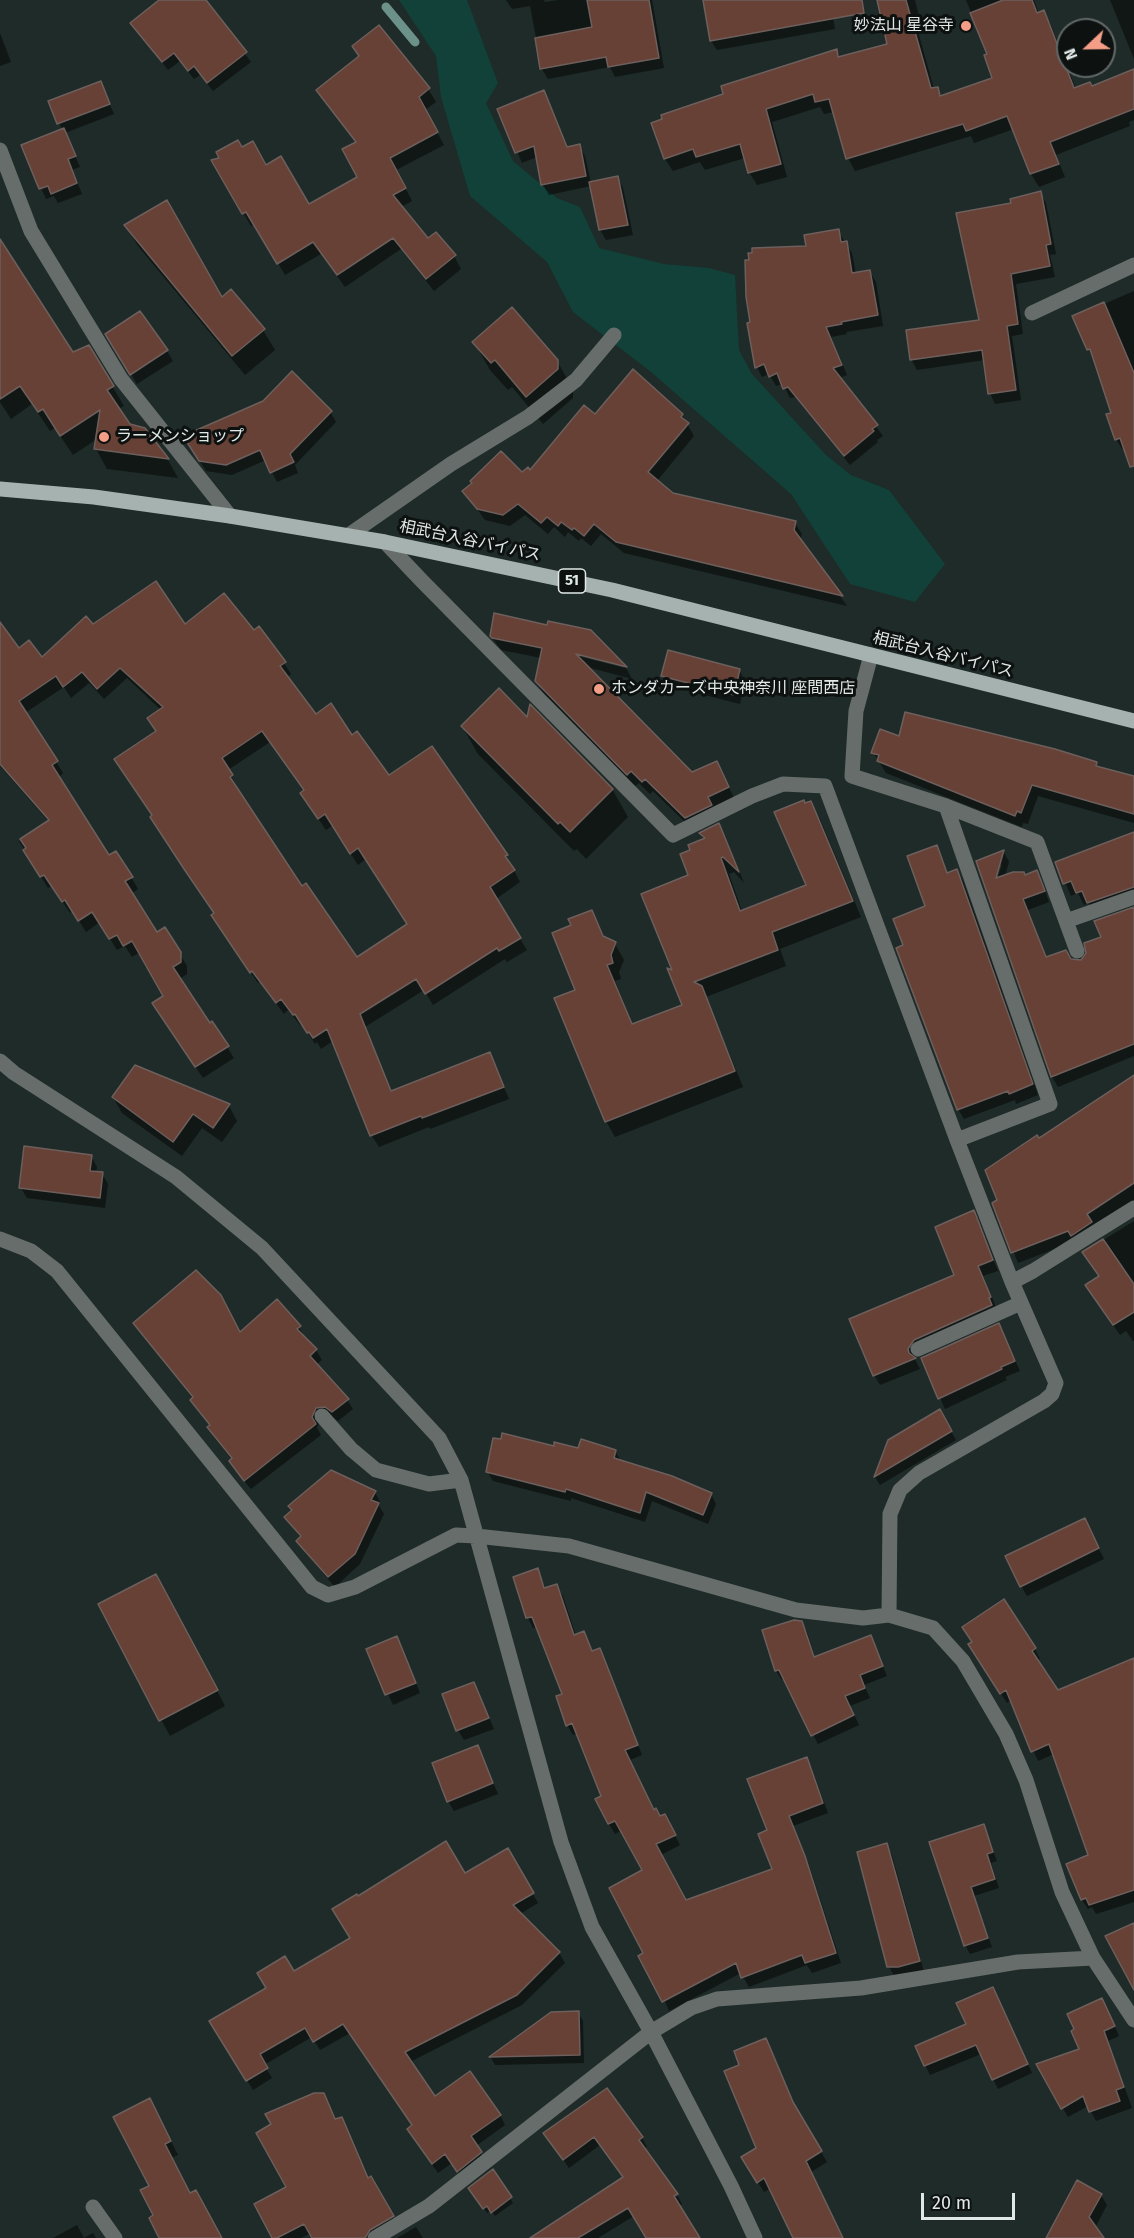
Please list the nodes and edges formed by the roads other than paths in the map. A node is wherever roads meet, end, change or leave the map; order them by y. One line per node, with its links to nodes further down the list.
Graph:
1 (0, 150): 6 (street)
2 (1134, 265): 3 (street)
3 (1032, 313)
4 (614, 335): 7 (street)
5 (0, 489): 6 (main road, 相武台入谷バイパス / 51)
6 (230, 516): 7 (main road, 相武台入谷バイパス / 51)
7 (349, 535): 8 (main road, 相武台入谷バイパス / 51)
8 (385, 542): 9 (main road, 相武台入谷バイパス / 51); 16 (street)
9 (871, 656): 10 (main road, 相武台入谷バイパス / 51); 11 (street)
10 (1134, 722)
11 (946, 806): 13 (street); 16 (street)
12 (1134, 897): 13 (street)
13 (1066, 921): 14 (street)
14 (1077, 951)
15 (0, 1061): 23 (street)
16 (957, 1140): 19 (street)
17 (1134, 1209): 19 (street)
18 (0, 1239): 24 (street)
19 (1012, 1282): 20 (street)
20 (1021, 1303): 21 (street); 25 (street)
21 (918, 1349)
22 (322, 1416): 23 (street)
23 (461, 1480): 24 (street)
24 (476, 1536): 25 (street); 28 (street)
25 (889, 1616): 26 (street)
26 (1093, 1958): 27 (street); 28 (street)
27 (1134, 2020)
28 (651, 2032): 31 (street); 32 (street)
29 (93, 2207): 30 (street)
30 (115, 2238)
31 (375, 2238)
32 (755, 2238)

